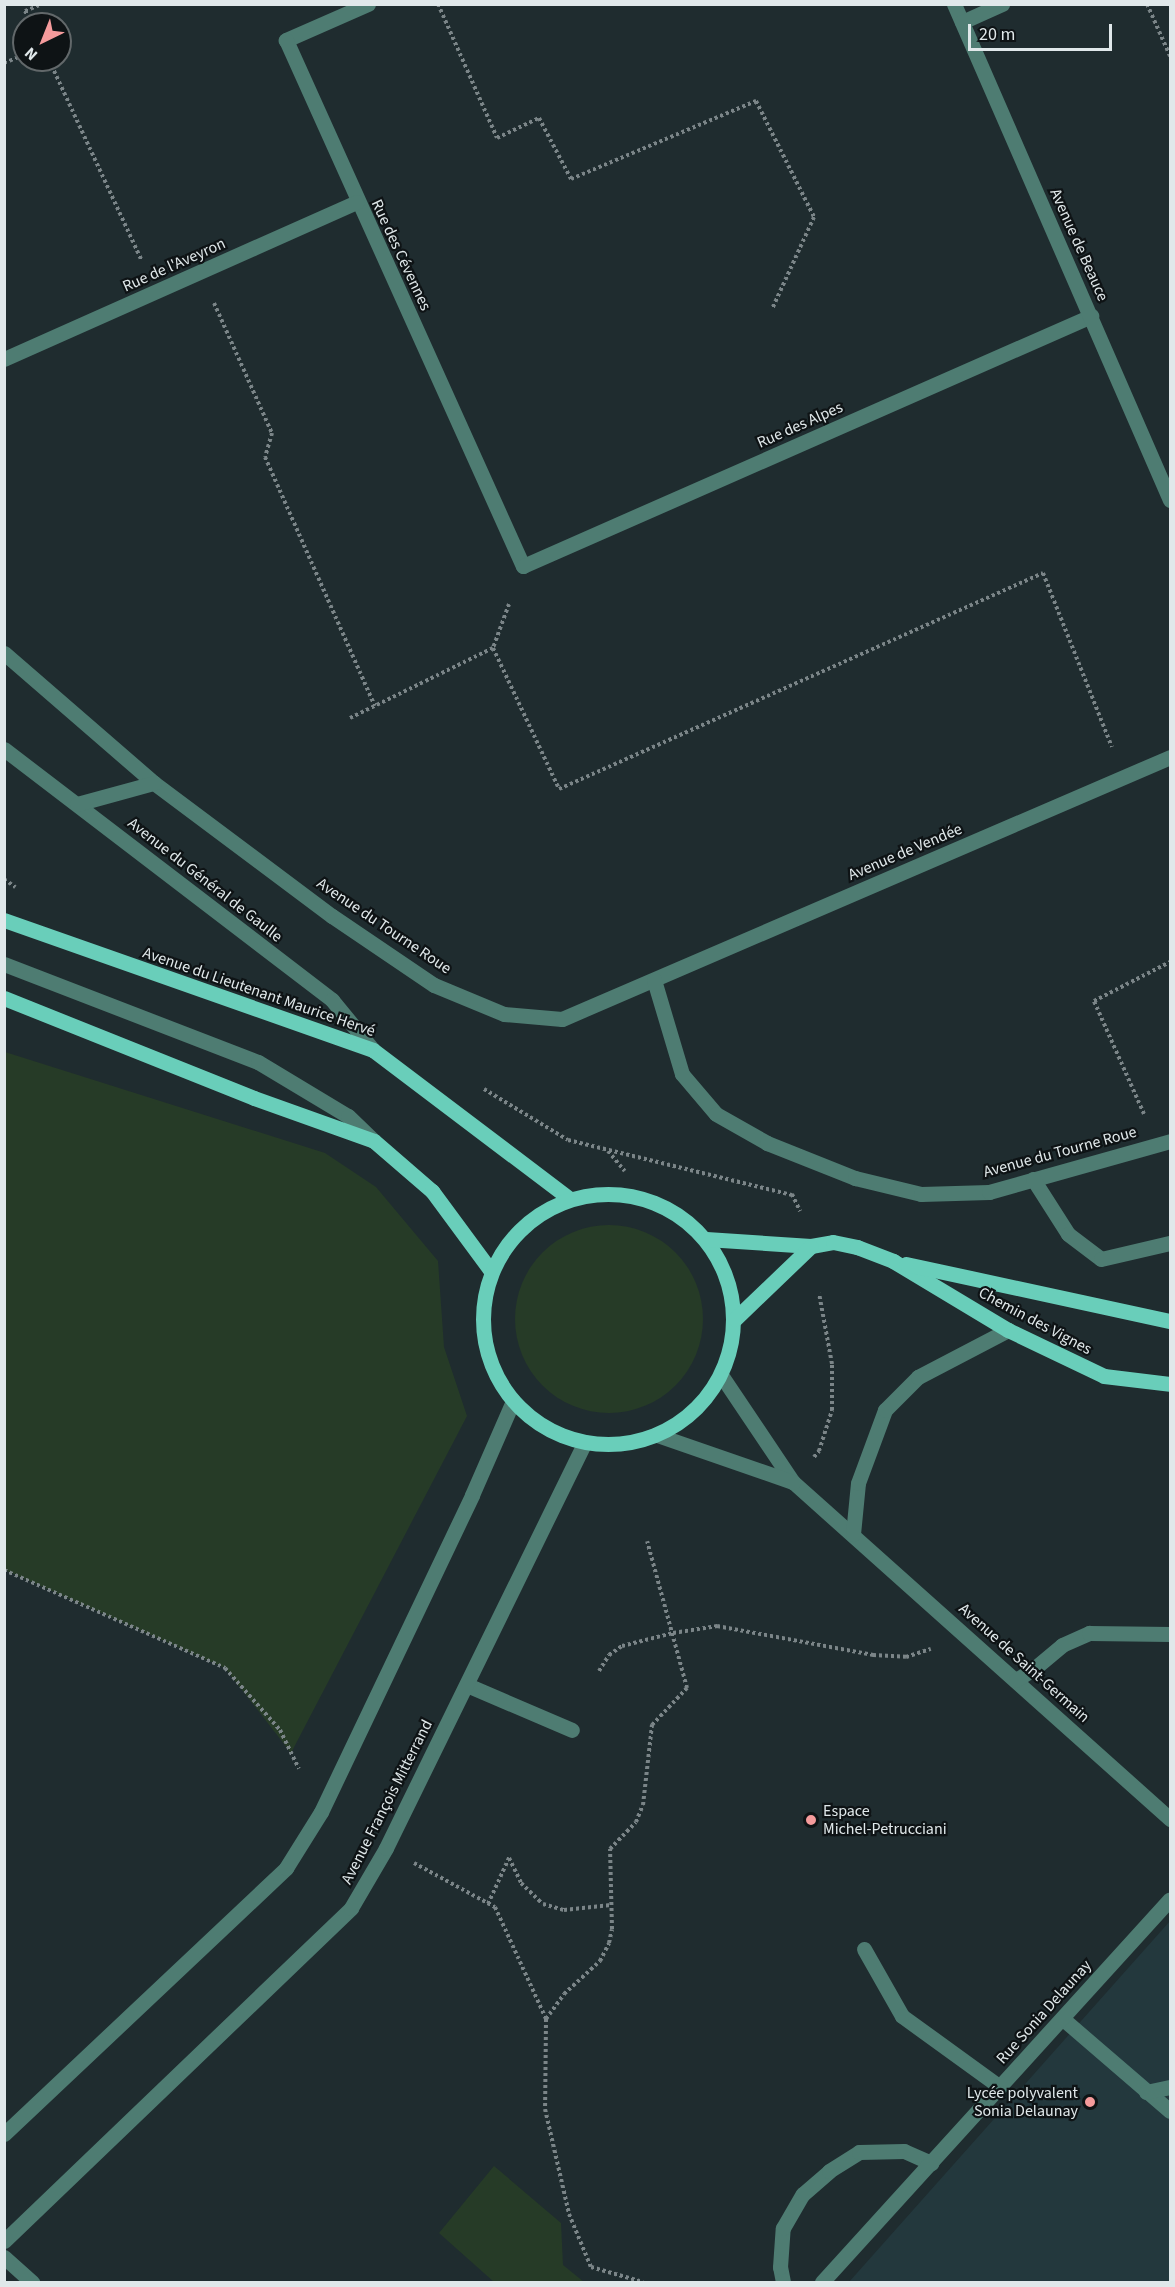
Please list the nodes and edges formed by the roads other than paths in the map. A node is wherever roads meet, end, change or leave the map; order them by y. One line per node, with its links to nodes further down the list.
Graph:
1 (368, 4): 5 (street, Rue des Cévennes)
2 (954, 4): 4 (street, Avenue de Beauce)
3 (1002, 4): 4 (street)
4 (962, 22): 6 (street, Avenue de Beauce)
5 (357, 202): 7 (street, Rue de l'Aveyron); 9 (street, Rue des Cévennes)
6 (1091, 316): 8 (street, Avenue de Beauce); 9 (street, Rue des Alpes)
7 (4, 358)
8 (1170, 500)
9 (523, 566)
10 (4, 653): 13 (street, Avenue du Tourne Roue)
11 (4, 749): 14 (street, Avenue du Général de Gaulle)
12 (1170, 758): 17 (street, Avenue de Vendée)
13 (154, 783): 14 (street); 17 (street, Avenue du Tourne Roue)
14 (77, 804): 19 (street, Avenue du Général de Gaulle)
15 (4, 920): 19 (main road, Avenue du Lieutenant Maurice Hervé)
16 (4, 964): 20 (street)
17 (654, 980): 22 (street, Avenue du Tourne Roue)
18 (4, 998): 20 (main road)
19 (373, 1050): 23 (main road, Avenue du Lieutenant Maurice Hervé)
20 (374, 1141): 28 (main road)
21 (1170, 1141): 22 (street, Avenue du Tourne Roue)
22 (1034, 1179): 25 (street)
23 (568, 1198): 24 (main road); 28 (main road)
24 (706, 1239): 26 (main road, Chemin des Vignes); 29 (main road)
25 (1170, 1243)
26 (810, 1246): 27 (main road, Chemin des Vignes); 29 (main road)
27 (893, 1261): 30 (main road, Chemin des Vignes); 31 (main road, Chemin des Vignes)
28 (491, 1271): 34 (main road)
29 (735, 1319): 32 (main road)
30 (1170, 1320)
31 (1008, 1330): 33 (main road, Chemin des Vignes); 38 (street)
32 (721, 1375): 35 (main road); 37 (street, Avenue de Saint-Germain)
33 (1170, 1384)
34 (513, 1401): 36 (main road); 51 (street)
35 (657, 1435): 36 (main road); 37 (street, Avenue de Saint-Germain)
36 (585, 1442): 41 (street, Avenue François Mitterrand)
37 (793, 1482): 38 (street, Avenue de Saint-Germain)
38 (853, 1534): 40 (street, Avenue de Saint-Germain)
39 (1170, 1634): 40 (street)
40 (1016, 1680): 43 (street, Avenue de Saint-Germain)
41 (467, 1685): 42 (street); 53 (street, Avenue François Mitterrand)
42 (572, 1730)
43 (1170, 1819)
44 (1170, 1899): 46 (street, Rue Sonia Delaunay)
45 (864, 1949): 47 (street)
46 (1063, 2019): 47 (street, Rue Sonia Delaunay); 49 (street)
47 (1000, 2087): 52 (street, Rue Sonia Delaunay)
48 (1170, 2087): 49 (street)
49 (1146, 2092): 50 (street)
50 (1170, 2111)
51 (4, 2134)
52 (932, 2163): 56 (street); 57 (street, Rue Sonia Delaunay)
53 (4, 2241)
54 (4, 2257): 55 (street)
55 (32, 2283)
56 (783, 2283)
57 (822, 2283)

